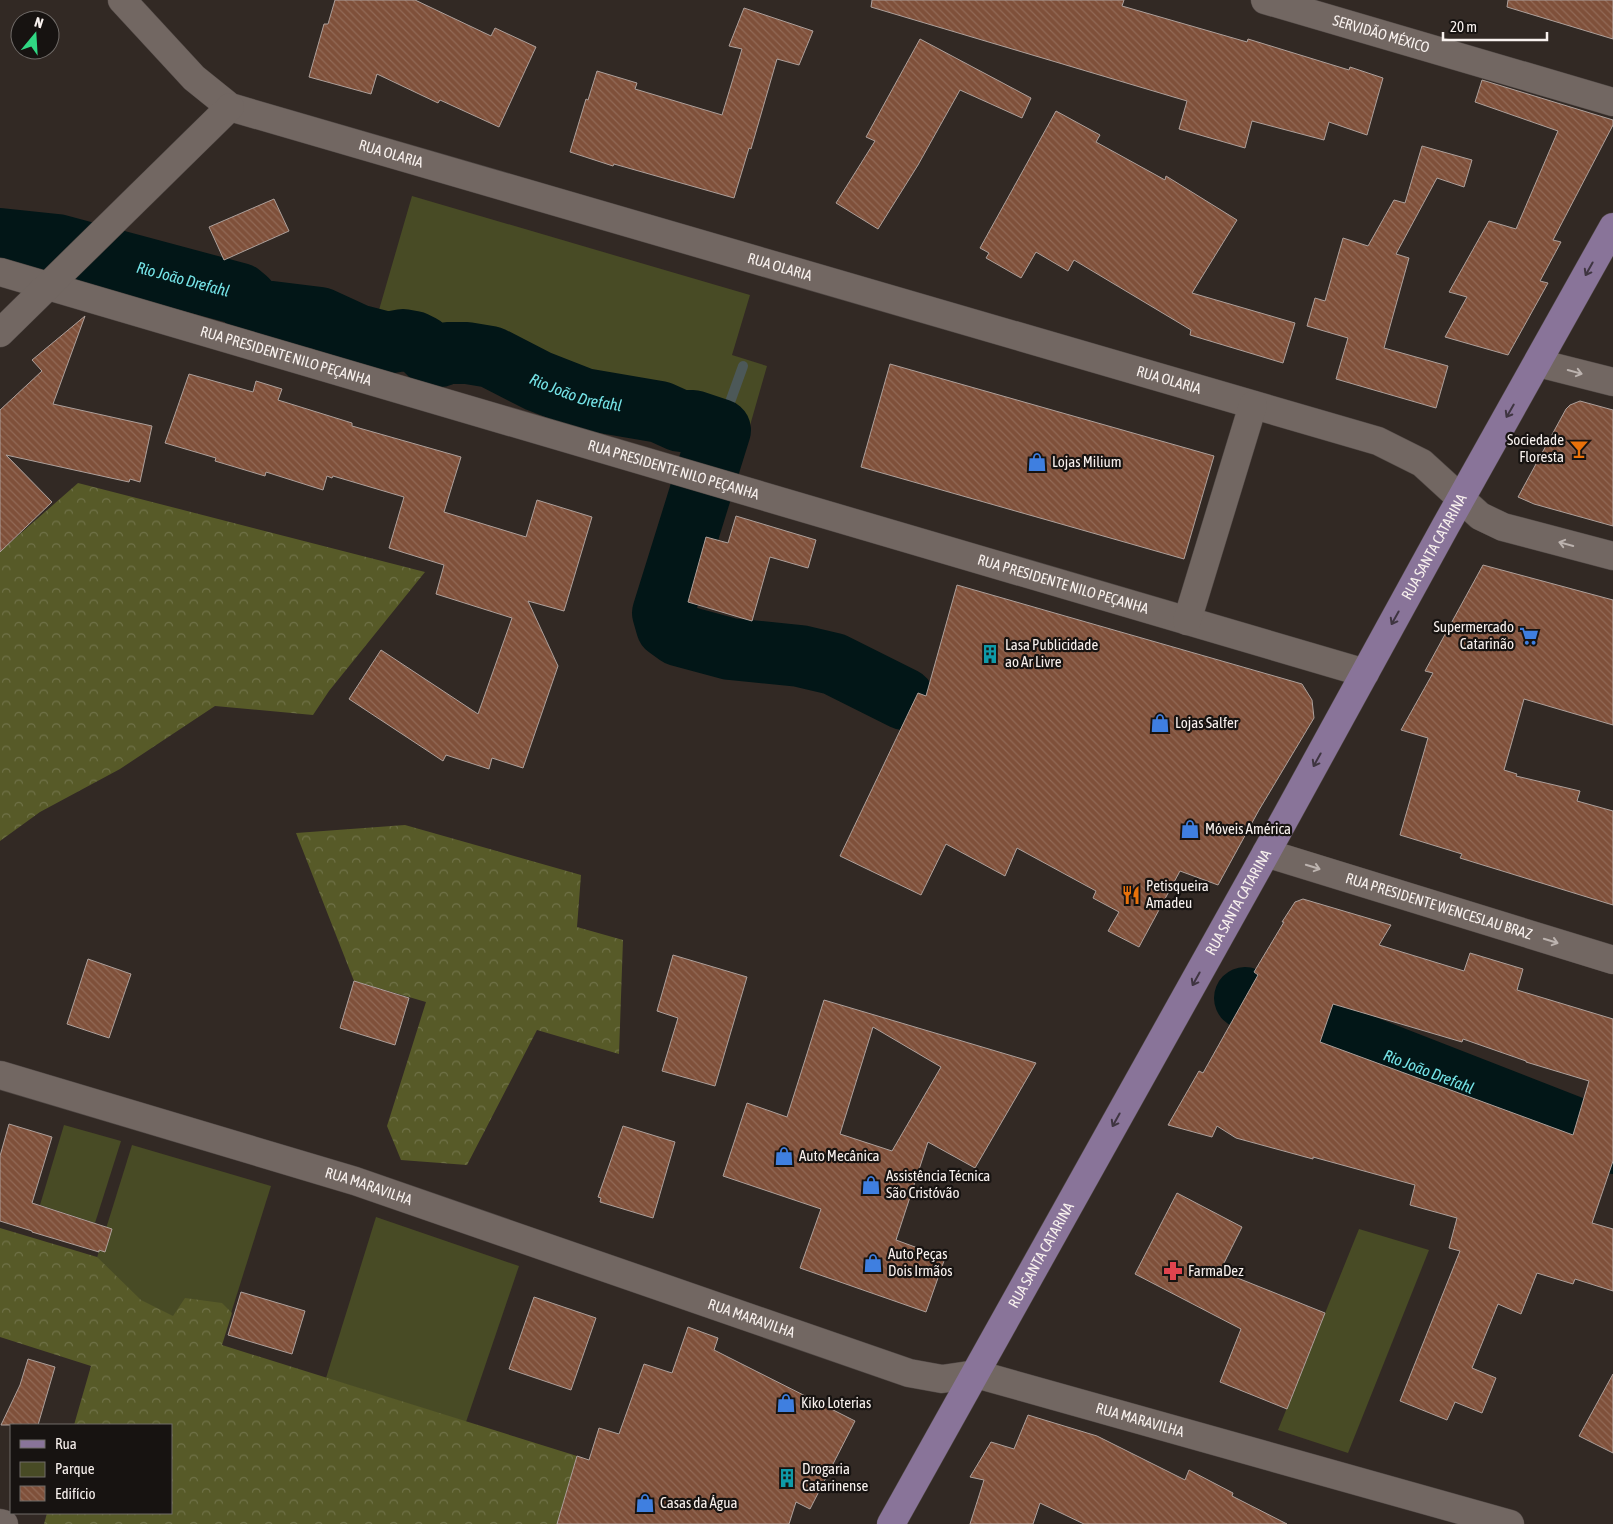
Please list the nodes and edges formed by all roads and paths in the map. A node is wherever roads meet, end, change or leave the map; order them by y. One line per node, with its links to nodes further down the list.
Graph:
1 (122, 0): 4 (street, RUA OLARIA)
2 (1265, 0): 3 (street, SERVIDÃO MÉXICO)
3 (1613, 102)
4 (230, 107): 7 (street); 11 (street, RUA OLARIA)
5 (1613, 227): 9 (main road, RUA SANTA CATARINA, one-way to 9)
6 (0, 272): 7 (street, RUA PRESIDENTE NILO PEÇANHA)
7 (49, 286): 8 (street); 14 (street, RUA PRESIDENTE NILO PEÇANHA)
8 (0, 333)
9 (1538, 362): 10 (street, one-way to 10); 12 (main road, RUA SANTA CATARINA, one-way to 12)
10 (1613, 382)
11 (1253, 405): 12 (street, RUA OLARIA); 14 (street)
12 (1462, 498): 13 (street, RUA OLARIA, one-way to 12); 15 (main road, RUA SANTA CATARINA, one-way to 15)
13 (1613, 556)
14 (1187, 620): 15 (street, RUA PRESIDENTE NILO PEÇANHA)
15 (1365, 673): 16 (main road, RUA SANTA CATARINA, one-way to 16)
16 (1266, 853): 17 (street, RUA PRESIDENTE WENCESLAU BRAZ, one-way to 17); 19 (main road, RUA SANTA CATARINA, one-way to 19)
17 (1613, 960)
18 (0, 1075): 19 (street, RUA MARAVILHA)
19 (976, 1374): 22 (main road, RUA SANTA CATARINA); 23 (street, RUA MARAVILHA)
20 (0, 1523): 21 (street)
21 (4, 1524)
22 (891, 1524)
23 (1510, 1524)

